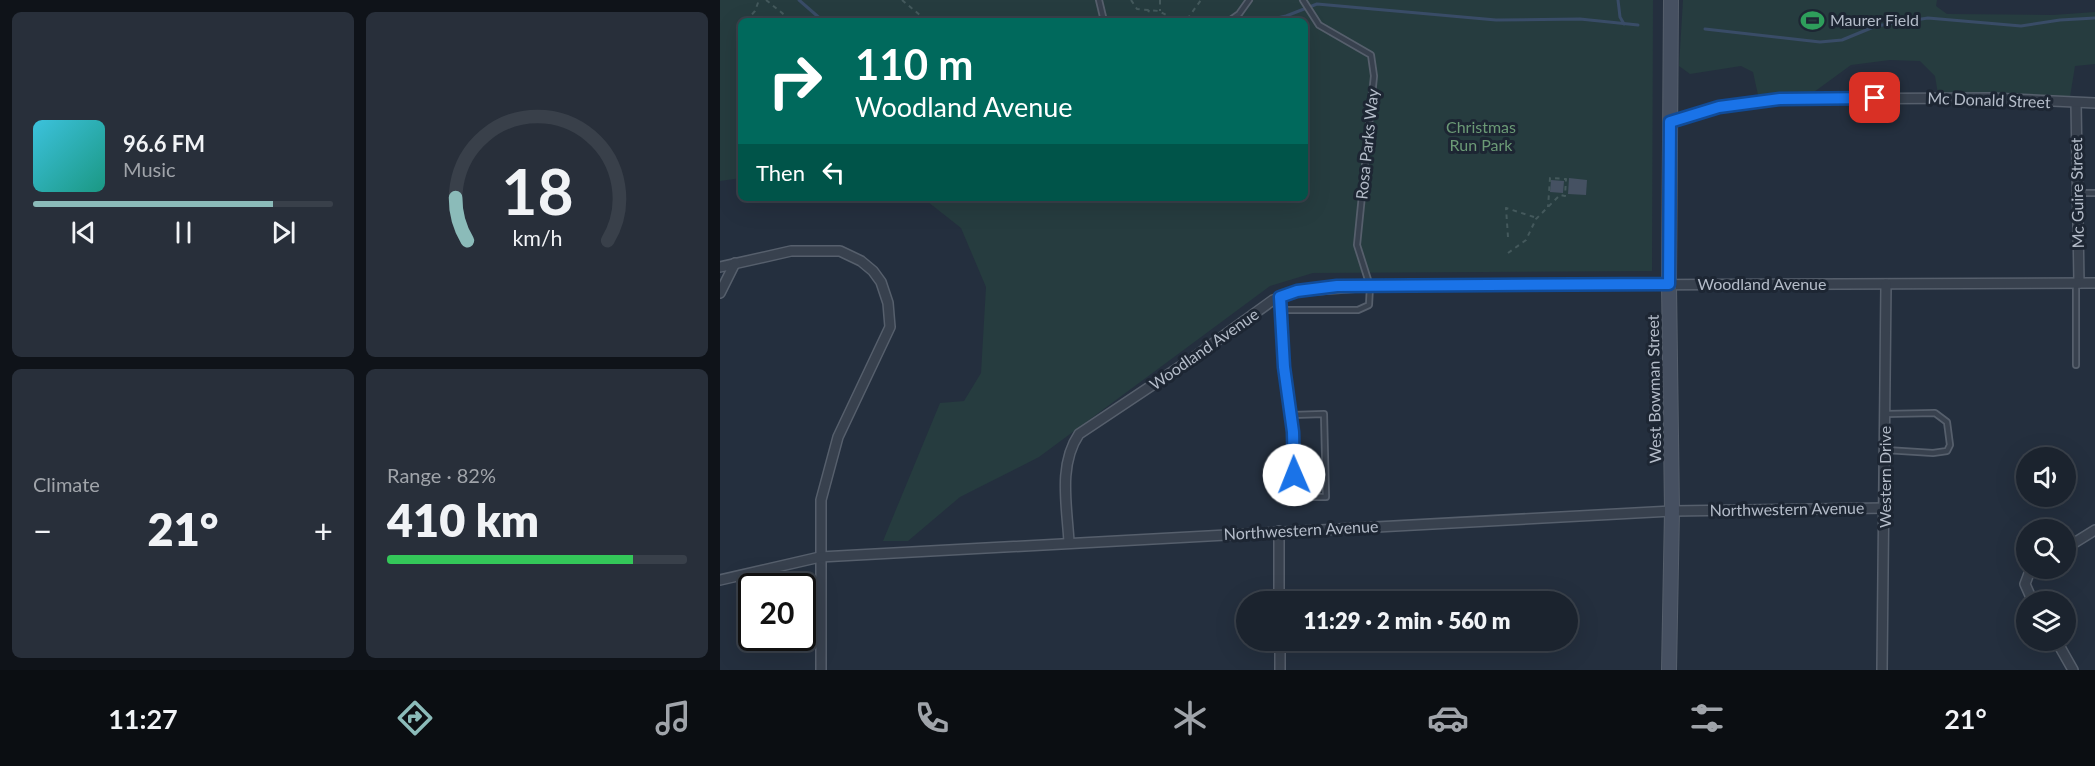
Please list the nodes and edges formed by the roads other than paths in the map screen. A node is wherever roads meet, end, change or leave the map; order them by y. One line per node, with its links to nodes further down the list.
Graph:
1 (1099, 0): 5 (lane)
2 (1249, 0): 6 (lane)
3 (1303, 0): 18 (lane, Rosa Parks Way)
4 (1671, 0): 9 (street, West Bowman Street)
5 (1103, 18)
6 (1233, 18)
7 (2076, 103): 8 (street, Mc Donald Street); 9 (street, Mc Donald Street); 10 (street, Mc Guire Street)
8 (2095, 103)
9 (1670, 122): 16 (street, West Bowman Street)
10 (2077, 193): 11 (lane); 15 (street, Mc Guire Street)
11 (2095, 193)
12 (735, 263): 13 (street); 19 (street); 32 (street)
13 (720, 267)
14 (2095, 282): 15 (street, Woodland Avenue)
15 (2077, 283): 17 (street, Woodland Avenue); 22 (lane)
16 (1669, 284): 17 (street, Woodland Avenue); 18 (street, Woodland Avenue); 27 (street, West Bowman Street)
17 (1886, 284): 23 (street, Western Drive)
18 (1370, 285): 20 (street, Woodland Avenue); 21 (lane)
19 (720, 293)
20 (1280, 297): 21 (lane); 30 (street, Woodland Avenue)
21 (1281, 310): 24 (lane)
22 (2076, 365)
23 (1886, 414): 25 (street, Western Drive); 25 (lane)
24 (1292, 415): 24 (lane)
25 (1886, 450): 26 (street, Western Drive)
26 (1886, 508): 27 (street, Northwestern Avenue); 40 (street, Western Drive)
27 (1672, 511): 29 (street, Northwestern Avenue); 39 (street, West Bowman Street)
28 (2095, 530): 31 (street)
29 (1279, 531): 30 (street, Northwestern Avenue); 34 (street)
30 (1069, 542): 32 (street, Northwestern Avenue)
31 (2076, 542)
32 (820, 557): 33 (street, Northwestern Avenue); 37 (street)
33 (720, 580)
34 (1279, 591)
35 (1280, 651): 38 (street)
36 (2062, 651): 41 (street)
37 (821, 670)
38 (1280, 670)
39 (1669, 670)
40 (1882, 670)
41 (2073, 670)

